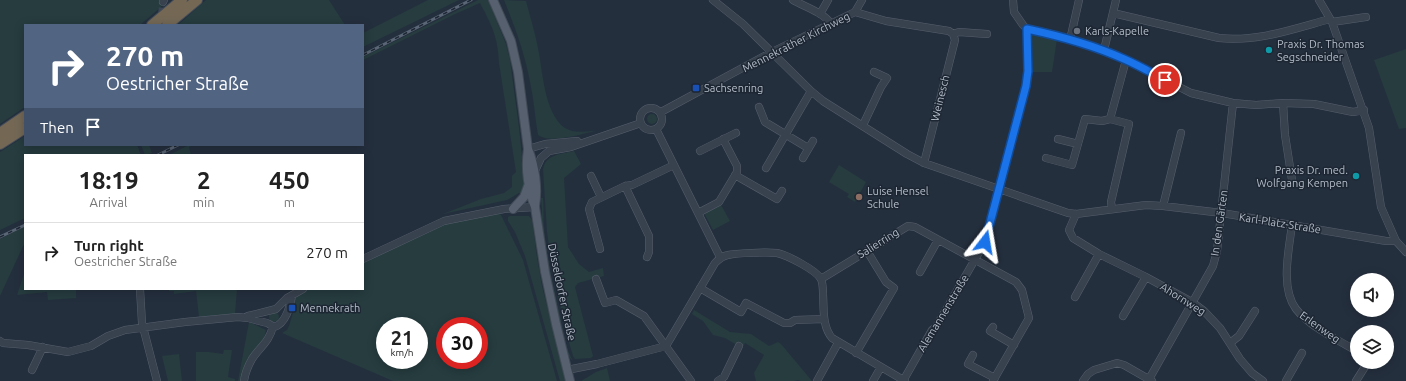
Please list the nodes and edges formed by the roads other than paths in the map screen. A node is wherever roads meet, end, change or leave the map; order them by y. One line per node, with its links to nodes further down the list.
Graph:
1 (182, 0): 17 (highway)
2 (197, 0): 18 (highway)
3 (493, 0): 51 (main road, Düsseldorfer Straße)
4 (713, 0): 25 (street, Karl-Platz-Straße)
5 (793, 0): 14 (street)
6 (828, 0): 14 (street)
7 (862, 0): 12 (street, Mennekrather Kirchweg)
8 (1013, 0): 20 (street)
9 (1079, 0): 23 (street)
10 (1116, 0): 13 (street)
11 (1319, 0): 16 (street)
12 (855, 12): 19 (street, Mennekrather Kirchweg); 21 (street)
13 (1113, 13): 16 (street); 24 (street)
14 (820, 14): 19 (street)
15 (1366, 17): 16 (street)
16 (1331, 21): 32 (street)
17 (153, 24)
18 (168, 24)
19 (831, 24): 25 (street, Mennekrather Kirchweg)
20 (1027, 29): 23 (street); 65 (street, Alemannenstraße)
21 (953, 34): 22 (street); 56 (street, Weinesch)
22 (987, 34)
23 (1070, 40): 24 (street)
24 (1104, 50): 26 (street)
25 (772, 52): 28 (street, Karl-Platz-Straße); 33 (street, Mennekrather Kirchweg)
26 (1126, 60): 30 (street); 35 (street)
27 (874, 72): 37 (street)
28 (811, 91): 37 (street, Karl-Platz-Straße); 43 (street)
29 (1283, 103): 30 (street); 32 (street); 62 (street)
30 (1233, 104): 73 (street, In den Gärten)
31 (759, 107): 43 (street)
32 (1364, 110): 77 (street)
33 (661, 112): 36 (street, Mennekrather Kirchweg); 39 (street)
34 (24, 117): 40 (highway)
35 (1110, 119): 49 (street); 71 (street)
36 (641, 123): 39 (street); 46 (street)
37 (863, 126): 56 (street, Karl-Platz-Straße)
38 (24, 129): 48 (highway)
39 (656, 129): 57 (street)
40 (0, 133)
41 (736, 133): 44 (street)
42 (1181, 133): 68 (street)
43 (786, 134): 50 (street); 58 (street)
44 (723, 139): 53 (street); 60 (street)
45 (1058, 139): 49 (street)
46 (588, 140): 51 (street); 52 (street)
47 (813, 141): 50 (street)
48 (0, 144)
49 (1078, 144): 55 (street)
50 (808, 148): 54 (street)
51 (528, 150): 52 (street); 59 (main road, Düsseldorfer Straße); 63 (main road, Düsseldorfer Straße)
52 (549, 151): 59 (street)
53 (700, 151)
54 (802, 158)
55 (1046, 158)
56 (924, 163): 65 (street, Karl-Platz-Straße)
57 (674, 164): 64 (street); 72 (street)
58 (766, 168)
59 (534, 173): 69 (main road, Düsseldorfer Straße)
60 (735, 175): 66 (street); 72 (street)
61 (591, 176): 67 (street)
62 (1292, 180)
63 (529, 184): 69 (main road, Düsseldorfer Straße); 70 (main road)
64 (625, 186): 67 (street); 82 (street)
65 (1000, 189): 74 (street, Karl-Platz-Straße); 85 (street, Alemannenstraße)
66 (782, 191)
67 (601, 197): 78 (street)
68 (1163, 206): 71 (street, Karl-Platz-Straße); 73 (street, Karl-Platz-Straße)
69 (535, 207): 70 (street); 119 (main road, Düsseldorfer Straße)
70 (513, 209): 84 (street)
71 (1112, 209): 74 (street, Karl-Platz-Straße)
72 (698, 213): 83 (street)
73 (1222, 213): 75 (street, Karl-Platz-Straße); 95 (street, In den Gärten)
74 (1076, 214): 81 (street, Ahornweg)
75 (1292, 225): 77 (street, Karl-Platz-Straße); 112 (street, Erlenweg)
76 (938, 240): 79 (street, Salierring); 85 (street, Salierring); 86 (street)
77 (1396, 241): 80 (street)
78 (600, 249)
79 (867, 251): 89 (street, Salierring); 113 (street)
80 (1406, 252)
81 (1099, 254): 87 (street, Ahornweg); 94 (street)
82 (647, 257)
83 (720, 257): 89 (street); 90 (street)
84 (364, 259)
85 (974, 260): 108 (street, Salierring); 129 (street, Alemannenstraße)
86 (920, 272)
87 (1146, 277): 95 (street, Ahornweg); 98 (street)
88 (596, 279): 109 (street)
89 (821, 279): 101 (street)
90 (700, 288): 101 (street); 109 (street)
91 (140, 290): 103 (street)
92 (301, 290): 93 (street)
93 (292, 296): 96 (street); 100 (street)
94 (1074, 297)
95 (1192, 302): 107 (street, Ahornweg); 121 (street, In den Gärten)
96 (272, 310): 99 (street); 100 (street); 102 (street)
97 (1255, 311): 107 (street)
98 (1123, 316)
99 (242, 317): 102 (street); 103 (street)
100 (283, 319): 102 (street)
101 (824, 319): 106 (street)
102 (270, 325): 123 (street)
103 (143, 327): 111 (street); 122 (street)
104 (993, 327): 108 (street)
105 (0, 341): 111 (street)
106 (838, 342): 113 (street); 127 (street)
107 (1230, 343): 131 (street, Ahornweg)
108 (1014, 345): 120 (street, Salierring)
109 (666, 346): 119 (street); 125 (street)
110 (739, 346): 126 (street)
111 (43, 347): 118 (street)
112 (1350, 347)
113 (856, 353): 116 (street)
114 (1302, 353): 132 (street)
115 (973, 355): 120 (street, Salierring)
116 (881, 367): 128 (street); 129 (street)
117 (1364, 369): 133 (street)
118 (32, 370)
119 (567, 370): 124 (main road, Düsseldorfer Straße)
120 (994, 380)
121 (1150, 380): 130 (street)
122 (158, 381)
123 (244, 381)
124 (570, 381)
125 (691, 381)
126 (718, 381)
127 (816, 381)
128 (873, 381)
129 (904, 381)
130 (1083, 381)
131 (1263, 381)
132 (1286, 381)
133 (1356, 381)

